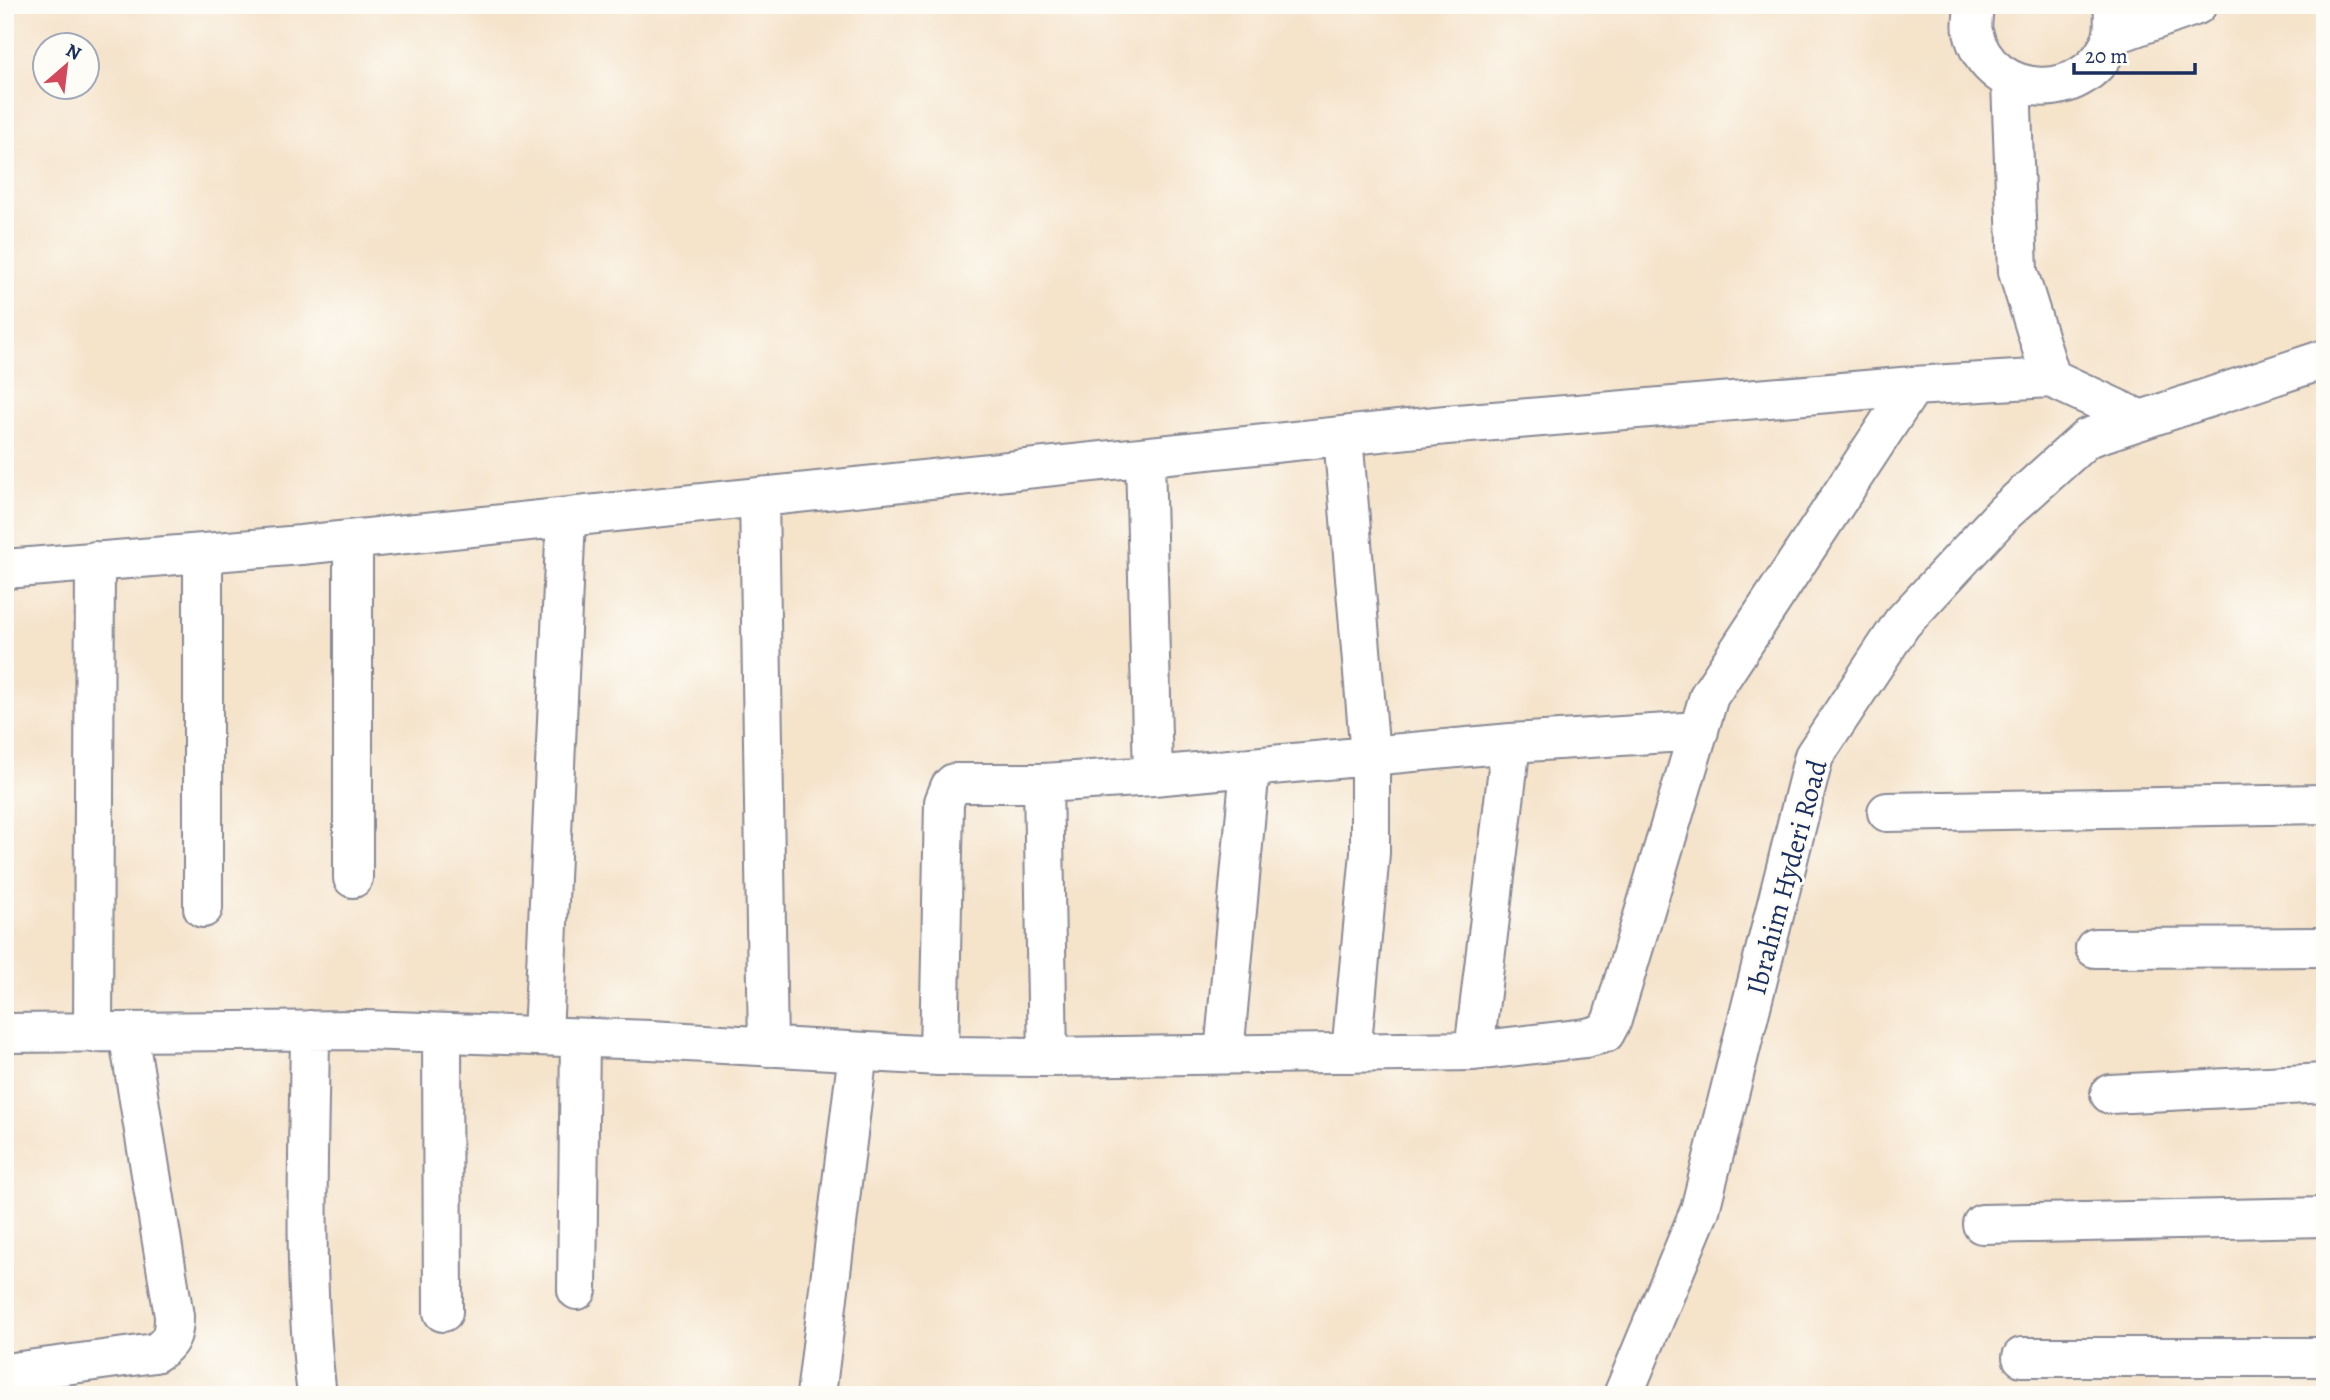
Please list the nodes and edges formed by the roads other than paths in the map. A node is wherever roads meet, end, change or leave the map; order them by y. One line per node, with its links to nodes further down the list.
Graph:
1 (1974, 5): 4 (street)
2 (2197, 5): 3 (street)
3 (2113, 20): 4 (street)
4 (2011, 81): 6 (street)
5 (2325, 359): 8 (street, Ibrahim Hyderi Road)
6 (2051, 378): 7 (street); 8 (street)
7 (1913, 386): 9 (street); 17 (street)
8 (2141, 420): 52 (street, Ibrahim Hyderi Road)
9 (1343, 436): 10 (street); 19 (street)
10 (1145, 457): 11 (street); 21 (street)
11 (759, 497): 12 (street); 34 (street)
12 (566, 518): 13 (street); 33 (street)
13 (353, 540): 14 (street); 25 (street)
14 (203, 553): 15 (street); 26 (street)
15 (95, 561): 16 (street); 32 (street)
16 (5, 569)
17 (1699, 730): 18 (street); 35 (street)
18 (1511, 743): 19 (street); 35 (street)
19 (1370, 756): 20 (street); 37 (street)
20 (1250, 767): 21 (street); 38 (street)
21 (1153, 776): 22 (street)
22 (1044, 783): 39 (street); 40 (street)
23 (2325, 804): 24 (street)
24 (1886, 812)
25 (353, 878)
26 (203, 908)
27 (2325, 947): 28 (street)
28 (2095, 948)
29 (310, 1030): 31 (street); 32 (street); 50 (street)
30 (5, 1032): 32 (street)
31 (442, 1032): 33 (street); 46 (street)
32 (110, 1033): 49 (street)
33 (562, 1037): 34 (street); 45 (street)
34 (768, 1047): 36 (street)
35 (1475, 1051): 37 (street)
36 (858, 1052): 39 (street); 51 (street)
37 (1350, 1053): 38 (street)
38 (1224, 1054): 40 (street)
39 (939, 1056): 40 (street)
40 (1048, 1057)
41 (2325, 1083): 42 (street)
42 (2110, 1094)
43 (2325, 1217): 44 (street)
44 (1982, 1224)
45 (577, 1290)
46 (443, 1312)
47 (2022, 1357): 48 (street)
48 (2325, 1357)
49 (5, 1373)
50 (317, 1395)
51 (816, 1395)
52 (1623, 1395)

